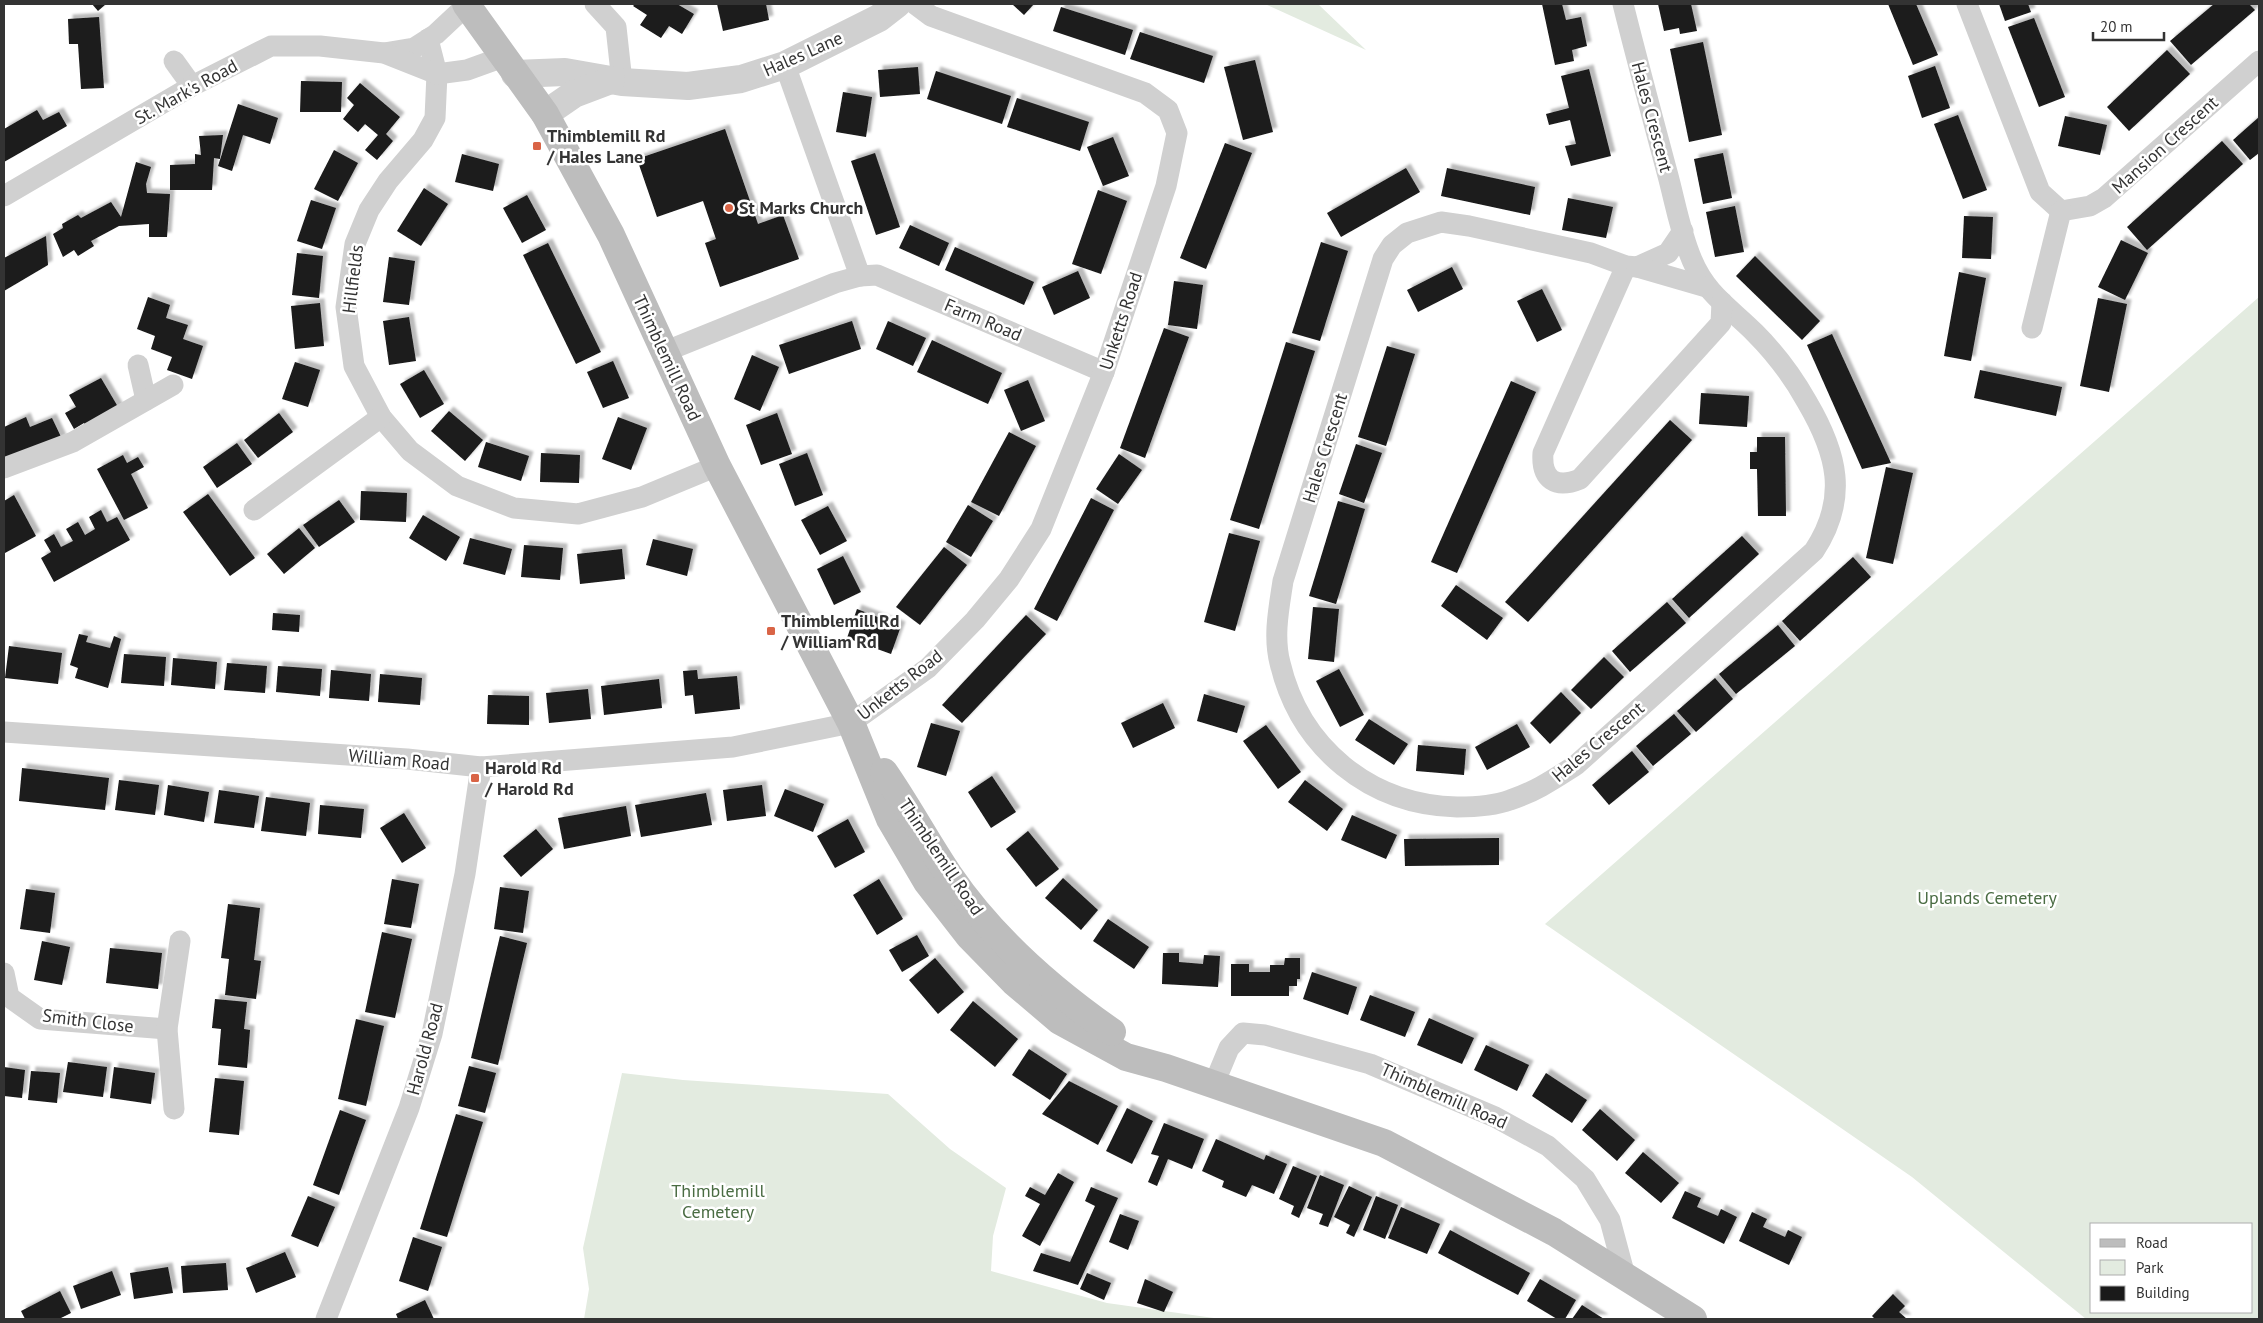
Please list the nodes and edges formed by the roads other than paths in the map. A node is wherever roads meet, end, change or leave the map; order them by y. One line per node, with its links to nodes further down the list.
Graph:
1 (467, 4): 7 (street, St. Mark's Road); 11 (main road, Thimblemill Road)
2 (595, 4): 14 (street)
3 (897, 4): 12 (street, Hales Lane)
4 (915, 4): 27 (street, Unketts Road)
5 (1624, 4): 19 (street, Hales Crescent)
6 (1967, 4): 18 (street)
7 (428, 39): 8 (street, St. Mark's Road); 13 (street, Hillfields)
8 (384, 53): 13 (street, St. Mark's Road); 15 (street, St. Mark's Road)
9 (174, 61): 15 (street)
10 (2259, 61): 18 (street, Mansion Crescent)
11 (509, 65): 13 (street, St. Mark's Road); 14 (street, Hales Lane); 16 (main road, Thimblemill Road)
12 (785, 65): 14 (street, Hales Lane); 21 (street)
13 (437, 74): 30 (street, Hillfields)
14 (617, 81): 16 (street, Hales Lane)
15 (192, 86): 17 (street, St. Mark's Road)
16 (545, 114): 25 (main road, Thimblemill Road)
17 (4, 196)
18 (2062, 211): 24 (street)
19 (1683, 231): 20 (street); 22 (street, Hales Crescent)
20 (1632, 266): 22 (street, Hales Crescent); 23 (street); 23 (street, Hales Crescent)
21 (860, 276): 25 (street, Farm Road); 27 (street, Farm Road)
22 (1706, 287): 23 (street, Hales Crescent)
23 (1722, 302)
24 (2032, 328)
25 (664, 352): 31 (main road, Thimblemill Road)
26 (138, 365): 29 (street)
27 (1104, 372): 34 (street, Unketts Road)
28 (173, 385): 29 (street)
29 (146, 400): 32 (street)
30 (381, 417): 31 (street, Hillfields); 33 (street)
31 (717, 466): 34 (main road, Thimblemill Road)
32 (4, 468)
33 (254, 510)
34 (851, 723): 36 (street, William Road); 40 (main road, Thimblemill Road)
35 (4, 732): 36 (street, William Road)
36 (481, 767): 43 (street, Harold Road)
37 (180, 941): 39 (street)
38 (4, 973): 39 (street, Smith Close)
39 (167, 1029): 41 (street)
40 (1214, 1084): 42 (main road, Thimblemill Road); 42 (street, Thimblemill Road)
41 (174, 1109)
42 (1625, 1276): 44 (main road, Thimblemill Road)
43 (326, 1319)
44 (1692, 1319)

